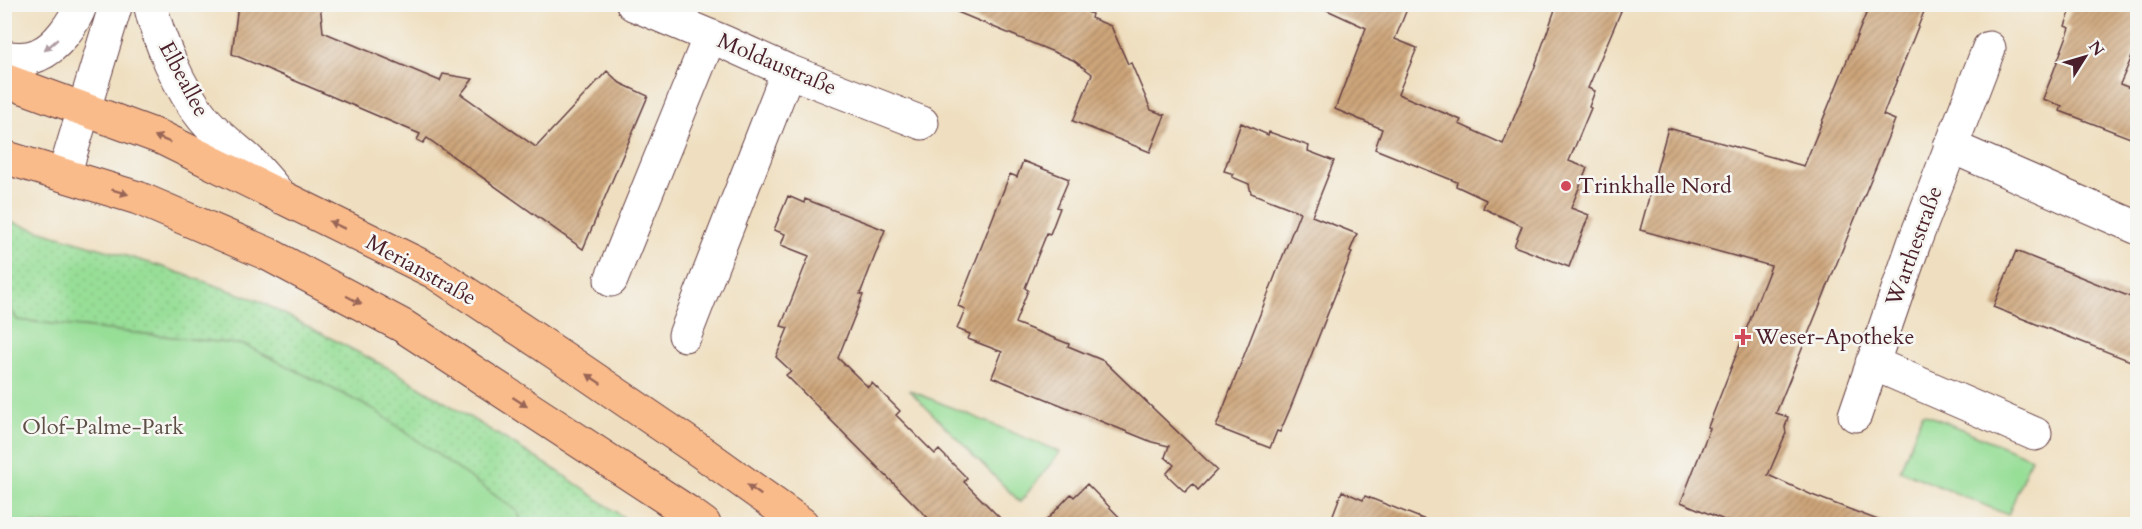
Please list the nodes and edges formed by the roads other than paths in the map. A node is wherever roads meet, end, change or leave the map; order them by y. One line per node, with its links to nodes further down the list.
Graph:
1 (81, 4): 7 (street, one-way to 7)
2 (116, 4): 10 (street)
3 (150, 4): 15 (street, Elbeallee)
4 (634, 5): 5 (street, Moldaustraße)
5 (710, 36): 8 (street, Moldaustraße); 17 (street)
6 (1989, 48): 12 (street, Warthestraße)
7 (4, 57)
8 (788, 71): 11 (street, Moldaustraße); 18 (street)
9 (4, 80): 10 (main road, Merianstraße)
10 (85, 109): 14 (street); 15 (main road, Merianstraße, one-way to 10)
11 (922, 123)
12 (1950, 146): 16 (street); 19 (street, Warthestraße)
13 (4, 157): 14 (main road)
14 (64, 175): 22 (main road, one-way to 22)
15 (280, 197): 23 (main road, Merianstraße, one-way to 15)
16 (2138, 228)
17 (611, 280)
18 (685, 335)
19 (1872, 363): 20 (street, Warthestraße); 21 (street)
20 (1855, 415)
21 (2035, 434)
22 (704, 525)
23 (802, 525)

